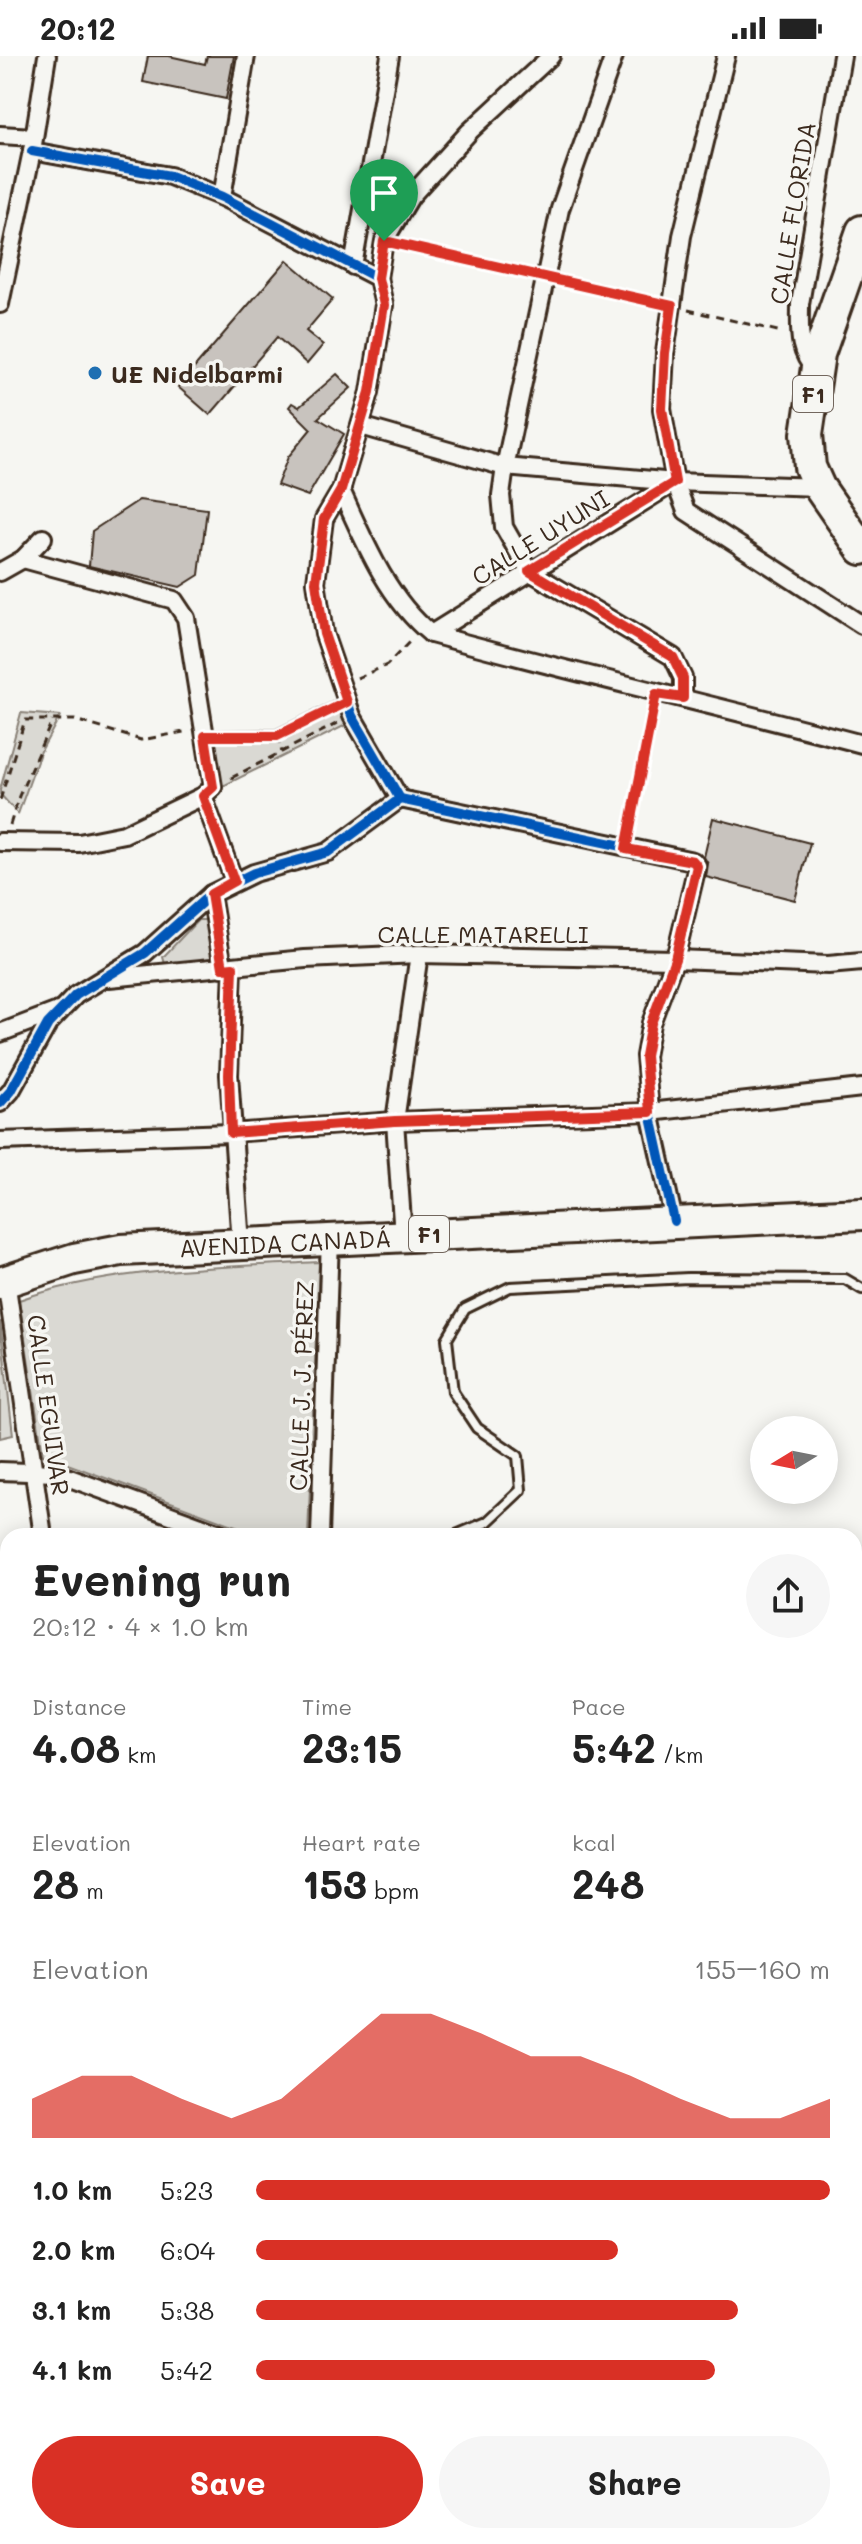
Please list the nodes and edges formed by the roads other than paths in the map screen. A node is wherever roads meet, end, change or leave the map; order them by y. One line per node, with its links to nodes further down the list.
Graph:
1 (47, 56): 9 (street)
2 (246, 56): 10 (street)
3 (390, 56): 12 (street)
4 (551, 56): 13 (street)
5 (614, 56): 17 (street)
6 (726, 56): 18 (street)
7 (842, 56): 15 (street, CALLE FLORIDA)
8 (0, 135): 9 (street)
9 (33, 144): 10 (street); 14 (street)
10 (222, 197): 12 (street)
11 (862, 231): 15 (highway, F1)
12 (353, 266): 13 (street)
13 (380, 285): 16 (street)
14 (0, 304)
15 (817, 372): 19 (highway, F1)
16 (361, 426): 17 (street); 20 (street)
17 (505, 467): 18 (street); 24 (street)
18 (675, 482): 19 (street); 24 (street, CALLE UYUNI); 26 (street)
19 (819, 487): 22 (highway, F1)
20 (341, 490): 27 (street); 31 (street)
21 (43, 538): 23 (street)
22 (862, 549)
23 (23, 559): 25 (street); 30 (street)
24 (529, 571): 27 (street, CALLE UYUNI); 28 (street)
25 (0, 572)
26 (862, 625)
27 (426, 631): 28 (street)
28 (683, 698): 29 (street)
29 (862, 744)
30 (208, 792): 32 (street); 33 (street)
31 (400, 799): 33 (street); 36 (street)
32 (2, 836)
33 (234, 881): 34 (street)
34 (211, 894): 38 (street); 39 (street)
35 (419, 954): 36 (street, CALLE MATARELLI); 38 (street, CALLE MATARELLI); 45 (street)
36 (675, 959): 37 (street, CALLE MATARELLI); 44 (street)
37 (862, 962)
38 (228, 968): 39 (street, CALLE MATARELLI); 46 (street)
39 (104, 978): 40 (street)
40 (62, 1010): 41 (street); 43 (street)
41 (0, 1033)
42 (862, 1088): 44 (street)
43 (0, 1103)
44 (650, 1112): 45 (street); 49 (street)
45 (395, 1121): 46 (street); 50 (street)
46 (231, 1133): 47 (street); 52 (street)
47 (0, 1141)
48 (862, 1214): 49 (highway, AVENIDA CANADÁ / F1)
49 (674, 1221): 50 (highway, AVENIDA CANADÁ / F1)
50 (403, 1236): 51 (highway, AVENIDA CANADÁ / F1)
51 (330, 1238): 52 (highway, AVENIDA CANADÁ / F1); 59 (street, CALLE J. J. PÉREZ)
52 (241, 1244): 53 (highway, AVENIDA CANADÁ / F1)
53 (3, 1282): 56 (street, CALLE EGUIVAR)
54 (862, 1289): 60 (lane)
55 (0, 1471): 56 (street)
56 (35, 1472): 57 (street, CALLE EGUIVAR); 58 (street)
57 (42, 1528)
58 (206, 1528)
59 (320, 1528)
60 (473, 1528)

